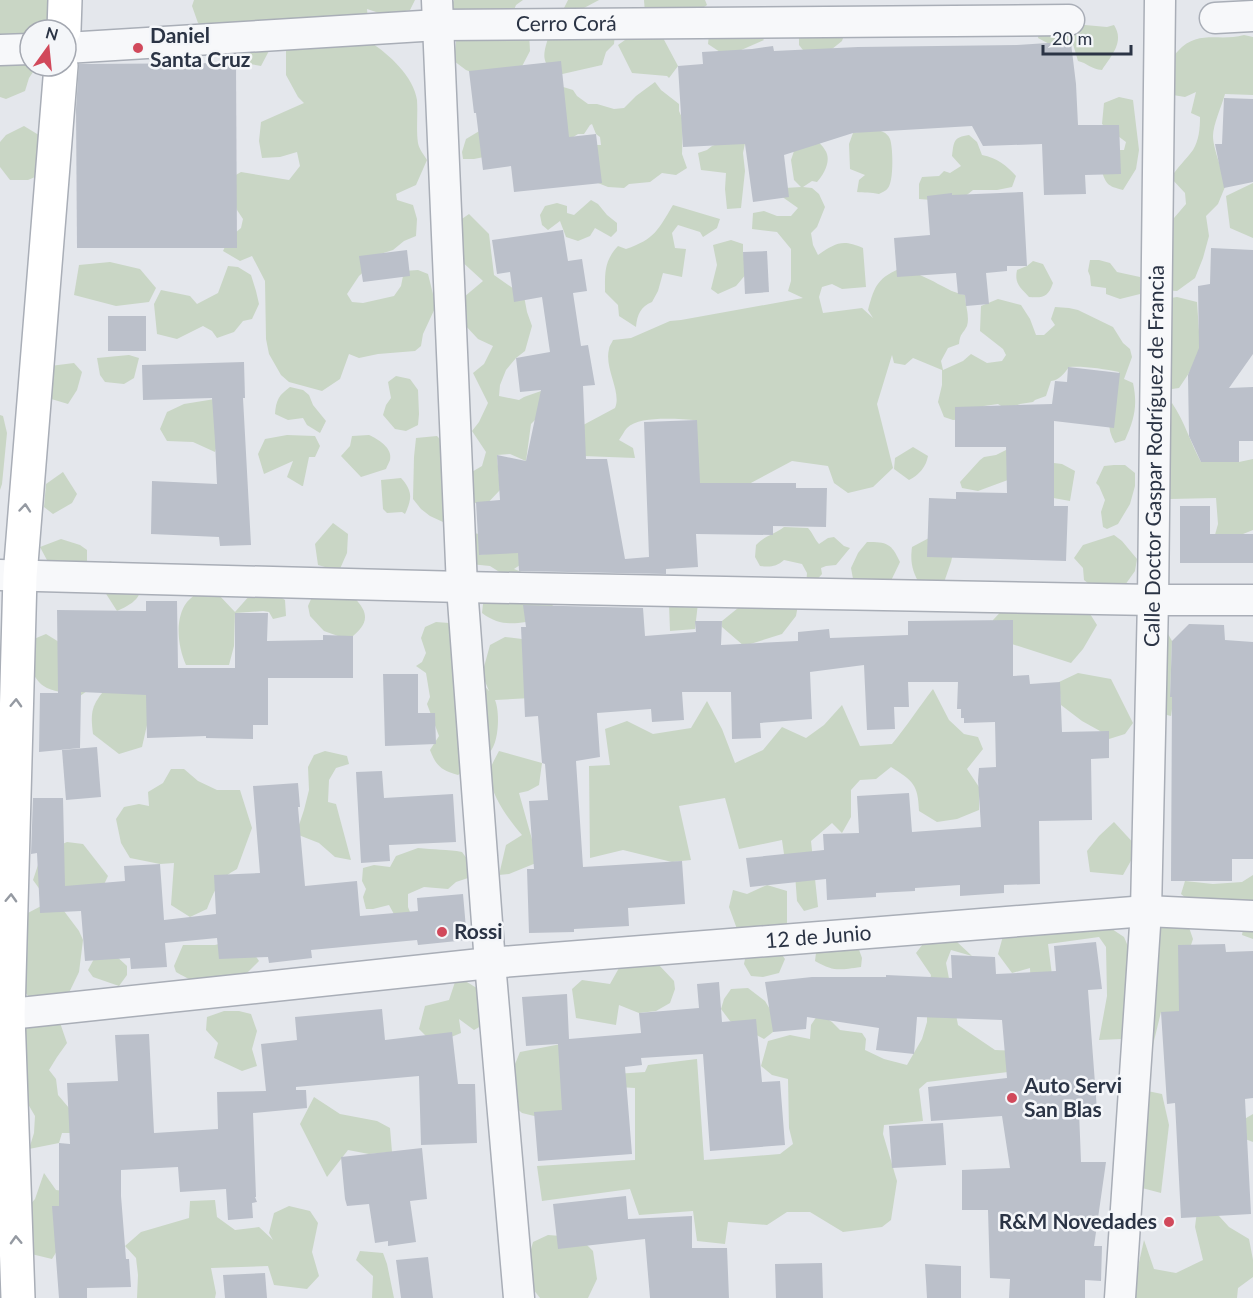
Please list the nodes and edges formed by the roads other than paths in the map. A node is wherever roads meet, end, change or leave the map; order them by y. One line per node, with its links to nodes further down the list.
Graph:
1 (66, 0): 5 (main road)
2 (1160, 0): 14 (street, Calle Doctor Gaspar Rodríguez de Francia)
3 (438, 13): 7 (street, Cerro Corá); 8 (street, Cerro Corá); 13 (street)
4 (1253, 16): 6 (street)
5 (65, 18)
6 (1215, 18)
7 (1069, 20)
8 (78, 47)
9 (18, 49): 10 (street)
10 (0, 50)
11 (61, 78): 12 (main road, one-way to 11)
12 (10, 576): 13 (street); 19 (main road, one-way to 12)
13 (462, 587): 14 (street); 18 (street)
14 (1153, 600): 15 (street); 16 (street, Calle Doctor Gaspar Rodríguez de Francia)
15 (1253, 600)
16 (1146, 911): 17 (street, 12 de Junio); 18 (street, 12 de Junio); 22 (street, Calle Doctor Gaspar Rodríguez de Francia)
17 (1253, 916)
18 (490, 963): 19 (street, 12 de Junio); 21 (street)
19 (4, 1015): 20 (main road, one-way to 19)
20 (18, 1298)
21 (519, 1298)
22 (1120, 1298)

